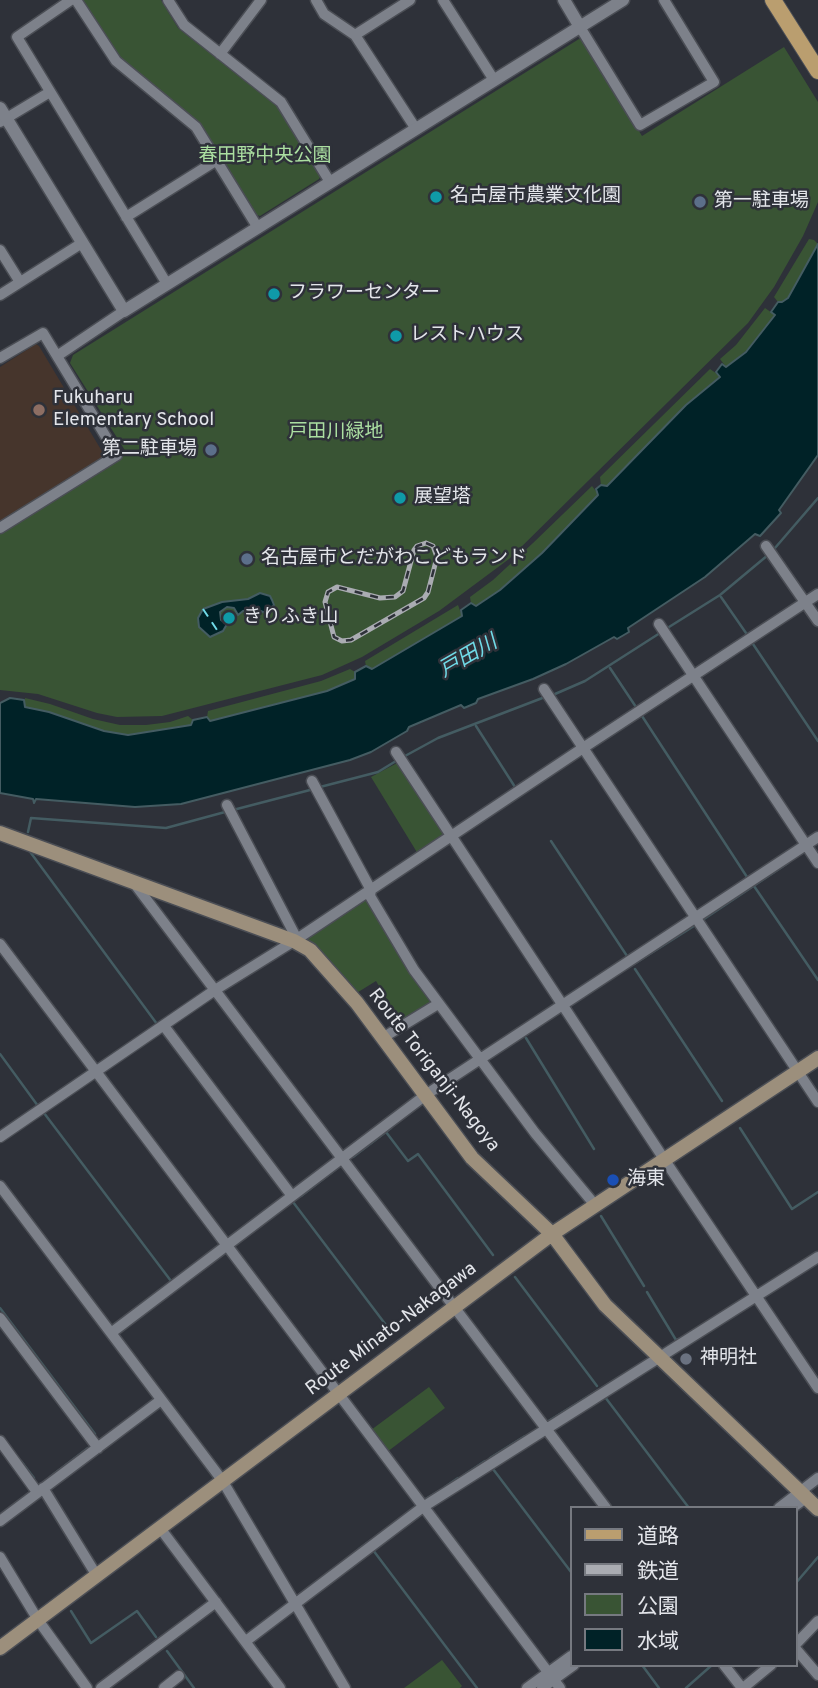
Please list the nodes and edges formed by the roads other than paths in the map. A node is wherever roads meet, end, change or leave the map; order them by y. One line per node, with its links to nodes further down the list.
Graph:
1 (74, 0): 16 (street); 19 (street)
2 (168, 0): 13 (street)
3 (261, 0): 13 (street)
4 (316, 0): 12 (street)
5 (411, 0): 12 (street)
6 (443, 0): 15 (street)
7 (564, 0): 11 (street)
8 (623, 0): 11 (street)
9 (664, 0): 11 (street)
10 (774, 0): 14 (main road)
11 (580, 27): 15 (street)
12 (355, 35): 18 (street)
13 (220, 54): 20 (street)
14 (818, 71)
15 (494, 80): 18 (street)
16 (50, 92): 17 (street); 21 (street)
17 (2, 116): 23 (street)
18 (416, 129): 20 (street)
19 (217, 160): 21 (street); 22 (street)
20 (330, 182): 22 (street)
21 (126, 217): 26 (street)
22 (258, 228): 26 (street)
23 (82, 243): 25 (street); 28 (street)
24 (0, 250): 25 (street)
25 (20, 282): 27 (street)
26 (167, 285): 28 (street)
27 (0, 295)
28 (124, 311): 29 (street)
29 (57, 356): 30 (street); 31 (street)
30 (0, 358)
31 (0, 528)
32 (766, 546): 34 (street)
33 (818, 593): 34 (street)
34 (805, 602): 35 (street); 37 (street)
35 (818, 621)
36 (659, 624): 37 (street)
37 (694, 674): 39 (street); 46 (street)
38 (544, 689): 39 (street)
39 (583, 748): 44 (street); 50 (street)
40 (396, 752): 44 (street)
41 (312, 781): 49 (street)
42 (226, 806): 51 (street)
43 (0, 832): 48 (main road, Route Toriganji-Nagoya)
44 (453, 836): 49 (street); 55 (street)
45 (818, 837): 46 (street)
46 (806, 845): 47 (street); 50 (street)
47 (818, 863)
48 (134, 883): 51 (main road, Route Toriganji-Nagoya); 53 (street)
49 (371, 890): 51 (street); 54 (street)
50 (697, 918): 55 (street); 61 (street)
51 (296, 940): 53 (street); 57 (main road, Route Toriganji-Nagoya)
52 (0, 944): 60 (street)
53 (215, 990): 56 (street); 65 (street)
54 (438, 1004): 57 (street); 59 (street)
55 (564, 1005): 59 (street); 66 (street)
56 (163, 1026): 60 (street); 68 (street)
57 (384, 1037): 62 (main road, Route Toriganji-Nagoya)
58 (818, 1058): 61 (main road, Route Minato-Nakagawa)
59 (481, 1059): 62 (street); 69 (street)
60 (96, 1072): 64 (street); 71 (street)
61 (798, 1072): 63 (street); 66 (main road, Route Minato-Nakagawa)
62 (427, 1094): 65 (street); 70 (main road, Route Toriganji-Nagoya)
63 (818, 1102)
64 (0, 1137)
65 (342, 1159): 68 (street); 74 (street)
66 (664, 1159): 69 (main road, Route Minato-Nakagawa); 73 (street)
67 (2, 1192): 76 (street)
68 (292, 1196): 71 (street)
69 (595, 1205): 70 (main road, Route Minato-Nakagawa)
70 (552, 1234): 74 (main road, Route Minato-Nakagawa); 77 (main road, Route Toriganji-Nagoya)
71 (226, 1246): 76 (street); 79 (street)
72 (818, 1257): 73 (street)
73 (756, 1296): 77 (street); 78 (street)
74 (454, 1307): 79 (main road, Route Minato-Nakagawa); 81 (street)
75 (0, 1318): 83 (street)
76 (111, 1333): 80 (street)
77 (658, 1357): 81 (street); 87 (main road, Route Toriganji-Nagoya)
78 (818, 1388)
79 (337, 1394): 85 (main road, Route Minato-Nakagawa); 91 (street)
80 (161, 1400): 83 (street); 85 (street)
81 (547, 1429): 88 (street); 91 (street)
82 (0, 1441): 86 (street)
83 (98, 1448): 86 (street)
84 (818, 1478): 87 (street)
85 (222, 1480): 94 (main road, Route Minato-Nakagawa); 98 (street)
86 (40, 1490): 93 (street); 96 (street)
87 (803, 1495): 89 (street); 90 (street); 92 (main road, Route Toriganji-Nagoya)
88 (605, 1506)
89 (783, 1506)
90 (794, 1506)
91 (423, 1507): 98 (street); 111 (street)
92 (818, 1509)
93 (0, 1521)
94 (160, 1528): 96 (main road, Route Minato-Nakagawa); 97 (street)
95 (0, 1557): 99 (street)
96 (97, 1576): 99 (main road, Route Minato-Nakagawa)
97 (216, 1602): 101 (street); 113 (street)
98 (295, 1604): 101 (street); 116 (street)
99 (38, 1620): 103 (main road, Route Minato-Nakagawa); 112 (street)
100 (818, 1621): 102 (street)
101 (246, 1642): 115 (street)
102 (797, 1645)
103 (0, 1648)
104 (797, 1649): 109 (street)
105 (570, 1657): 111 (street)
106 (571, 1667): 111 (street)
107 (726, 1667): 119 (street)
108 (768, 1667): 119 (street)
109 (818, 1675)
110 (179, 1676): 114 (street)
111 (554, 1680): 117 (street); 118 (street)
112 (87, 1688)
113 (100, 1688)
114 (164, 1688)
115 (280, 1688)
116 (345, 1688)
117 (527, 1688)
118 (542, 1688)
119 (742, 1688)

